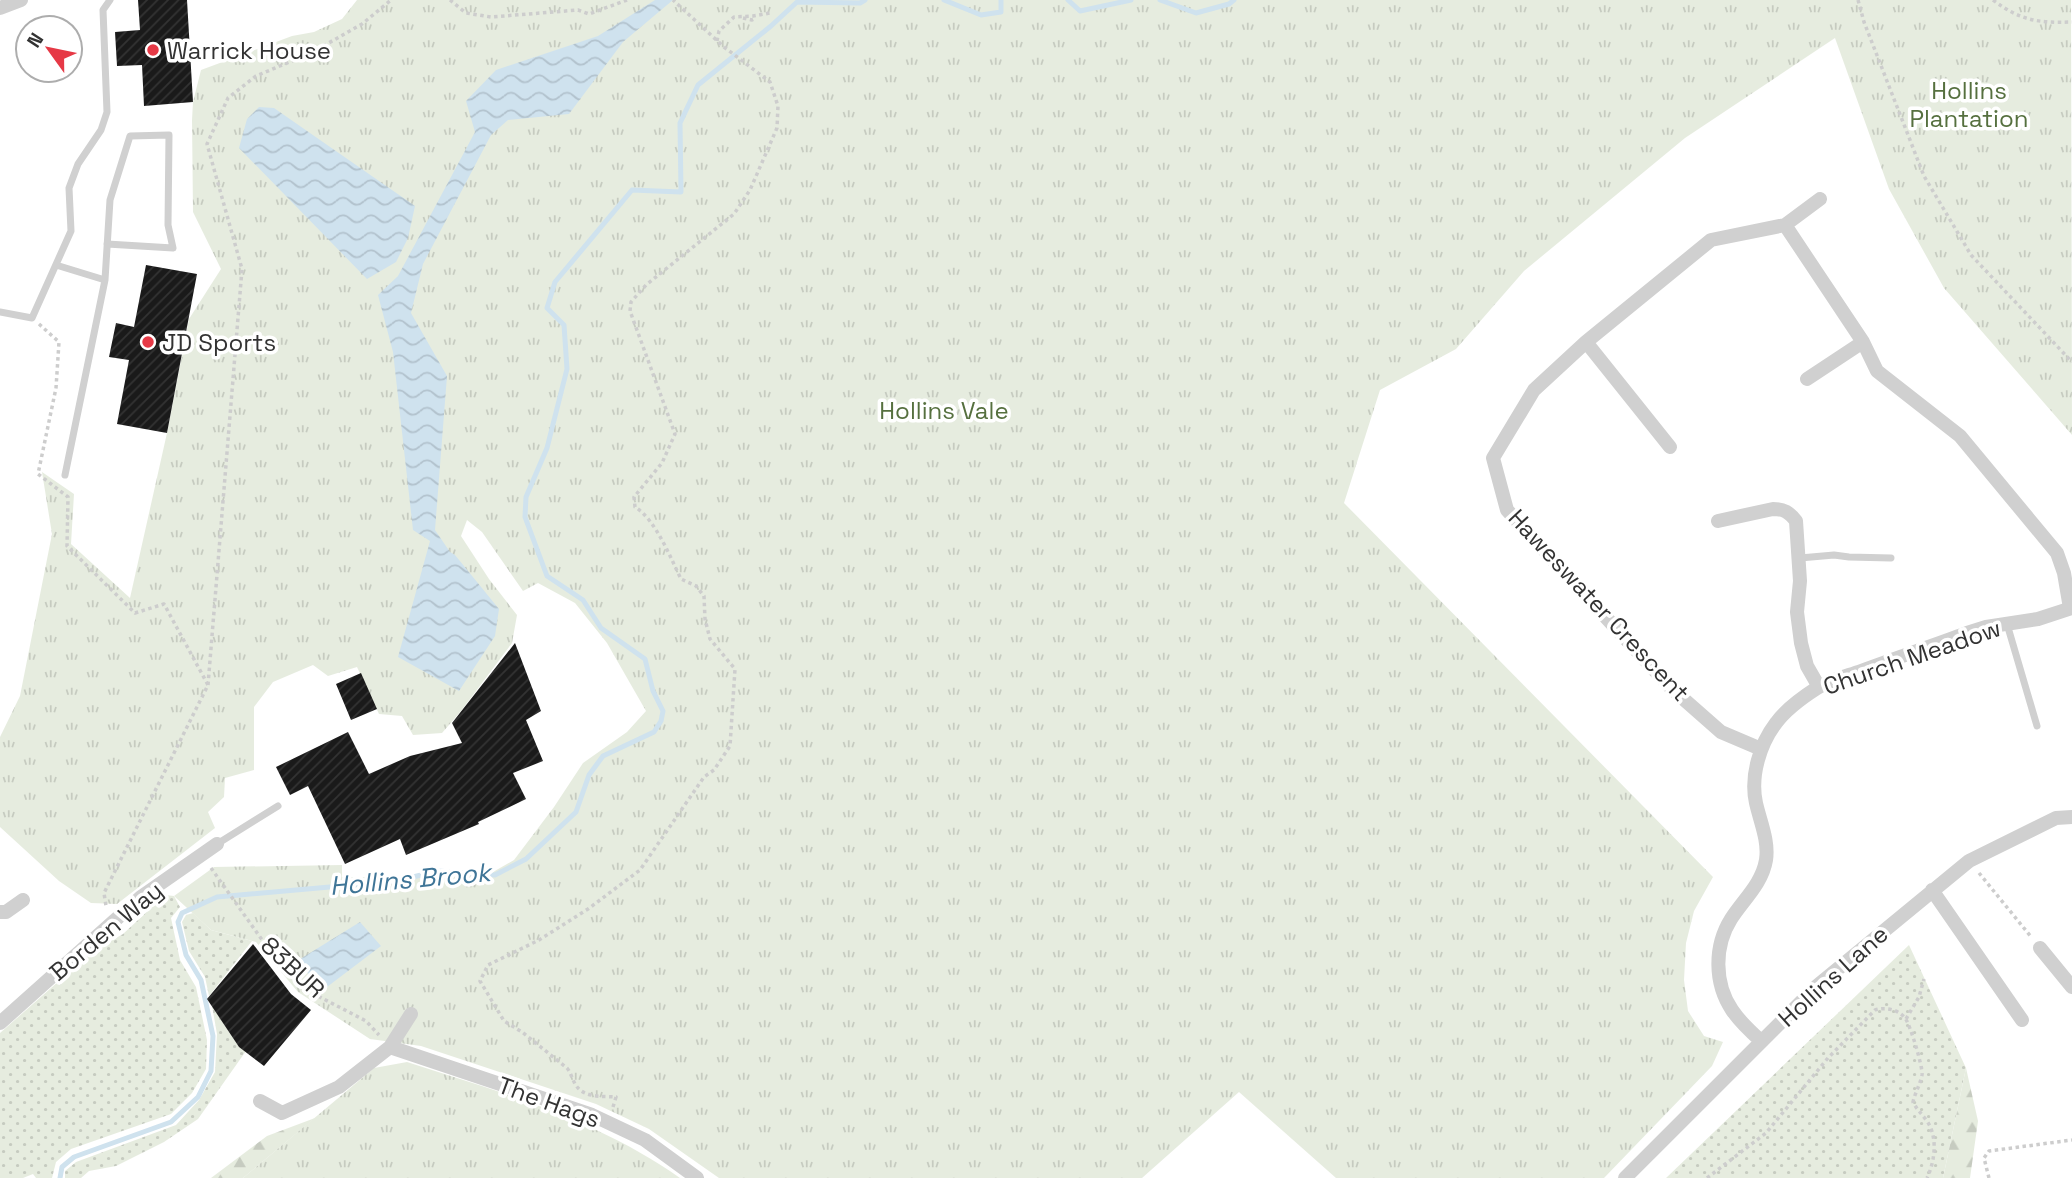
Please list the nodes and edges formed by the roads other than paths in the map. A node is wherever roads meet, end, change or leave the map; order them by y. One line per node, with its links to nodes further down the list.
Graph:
1 (22, 0): 3 (street)
2 (110, 0): 7 (lane)
3 (0, 8)
4 (1820, 199): 5 (street)
5 (1785, 225): 10 (street, Haweswater Crescent); 11 (street)
6 (107, 244): 6 (lane); 8 (lane)
7 (56, 265): 8 (lane); 9 (lane)
8 (105, 279): 14 (lane)
9 (0, 312)
10 (1586, 342): 13 (street); 22 (street, Haweswater Crescent)
11 (1863, 342): 12 (street); 18 (street)
12 (1807, 379)
13 (1670, 447)
14 (65, 475)
15 (1718, 521): 16 (street)
16 (1800, 558): 17 (lane); 20 (street)
17 (1891, 558)
18 (2071, 608): 19 (street, Church Meadow)
19 (2007, 624): 20 (street, Church Meadow); 21 (lane)
20 (1819, 687): 22 (street, Church Meadow)
21 (2037, 726)
22 (1761, 749): 34 (street, Church Meadow)
23 (278, 806): 25 (lane)
24 (2072, 817): 26 (street, Hollins Lane)
25 (217, 844): 33 (street, Borden Way)
26 (1932, 890): 32 (street); 34 (street, Hollins Lane)
27 (23, 900): 28 (street)
28 (0, 912)
29 (2040, 948): 30 (street)
30 (2072, 987)
31 (411, 1014): 35 (street)
32 (2022, 1020)
33 (0, 1023)
34 (1761, 1041): 38 (street, Hollins Lane)
35 (390, 1047): 36 (street); 37 (street, The Hags)
36 (260, 1101)
37 (697, 1178)
38 (1625, 1178)

